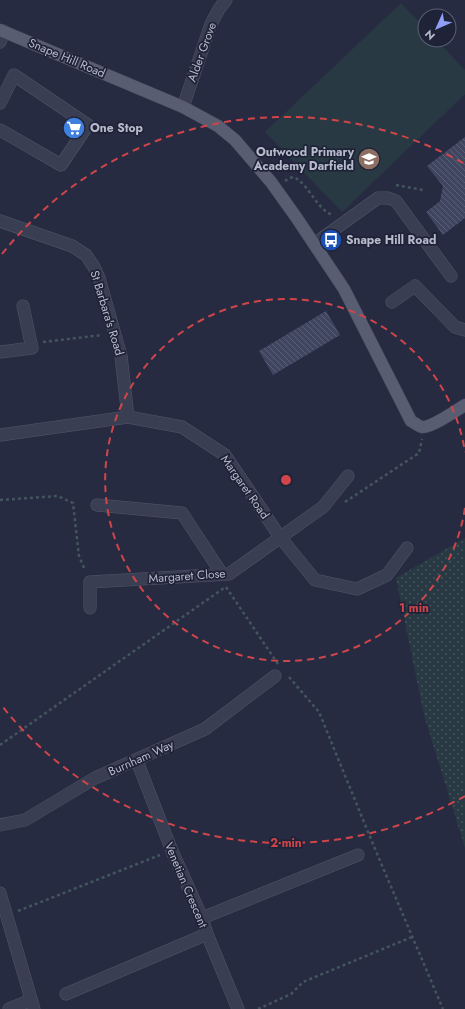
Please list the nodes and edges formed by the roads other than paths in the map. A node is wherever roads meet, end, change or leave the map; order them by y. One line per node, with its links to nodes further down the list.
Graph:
1 (226, 0): 4 (street, Alder Grove)
2 (1, 34): 4 (main road, Snape Hill Road)
3 (0, 103): 5 (street)
4 (183, 107): 7 (main road, Snape Hill Road)
5 (0, 130)
6 (0, 222): 14 (street, St Barbara's Road)
7 (314, 244): 8 (street); 13 (main road, Snape Hill Road)
8 (451, 276)
9 (392, 302): 11 (street)
10 (23, 306): 12 (street)
11 (465, 330)
12 (0, 352)
13 (465, 405)
14 (128, 417): 15 (street, Margaret Road); 18 (street, Margaret Road)
15 (0, 434)
16 (348, 476): 18 (street, Margaret Close)
17 (97, 505): 20 (street)
18 (280, 537): 19 (street, Margaret Road); 20 (street, Margaret Close)
19 (407, 548)
20 (224, 580): 21 (street, Margaret Close)
21 (90, 608)
22 (281, 673): 23 (street, Burnham Way)
23 (136, 760): 24 (street, Burnham Way); 27 (street, Venetian Crescent)
24 (0, 825)
25 (358, 855): 27 (street)
26 (0, 893): 30 (street)
27 (202, 918): 28 (street, Venetian Crescent)
28 (207, 934): 29 (street); 32 (street, Venetian Crescent)
29 (66, 994)
30 (33, 1005): 31 (street)
31 (10, 1009)
32 (238, 1009)

